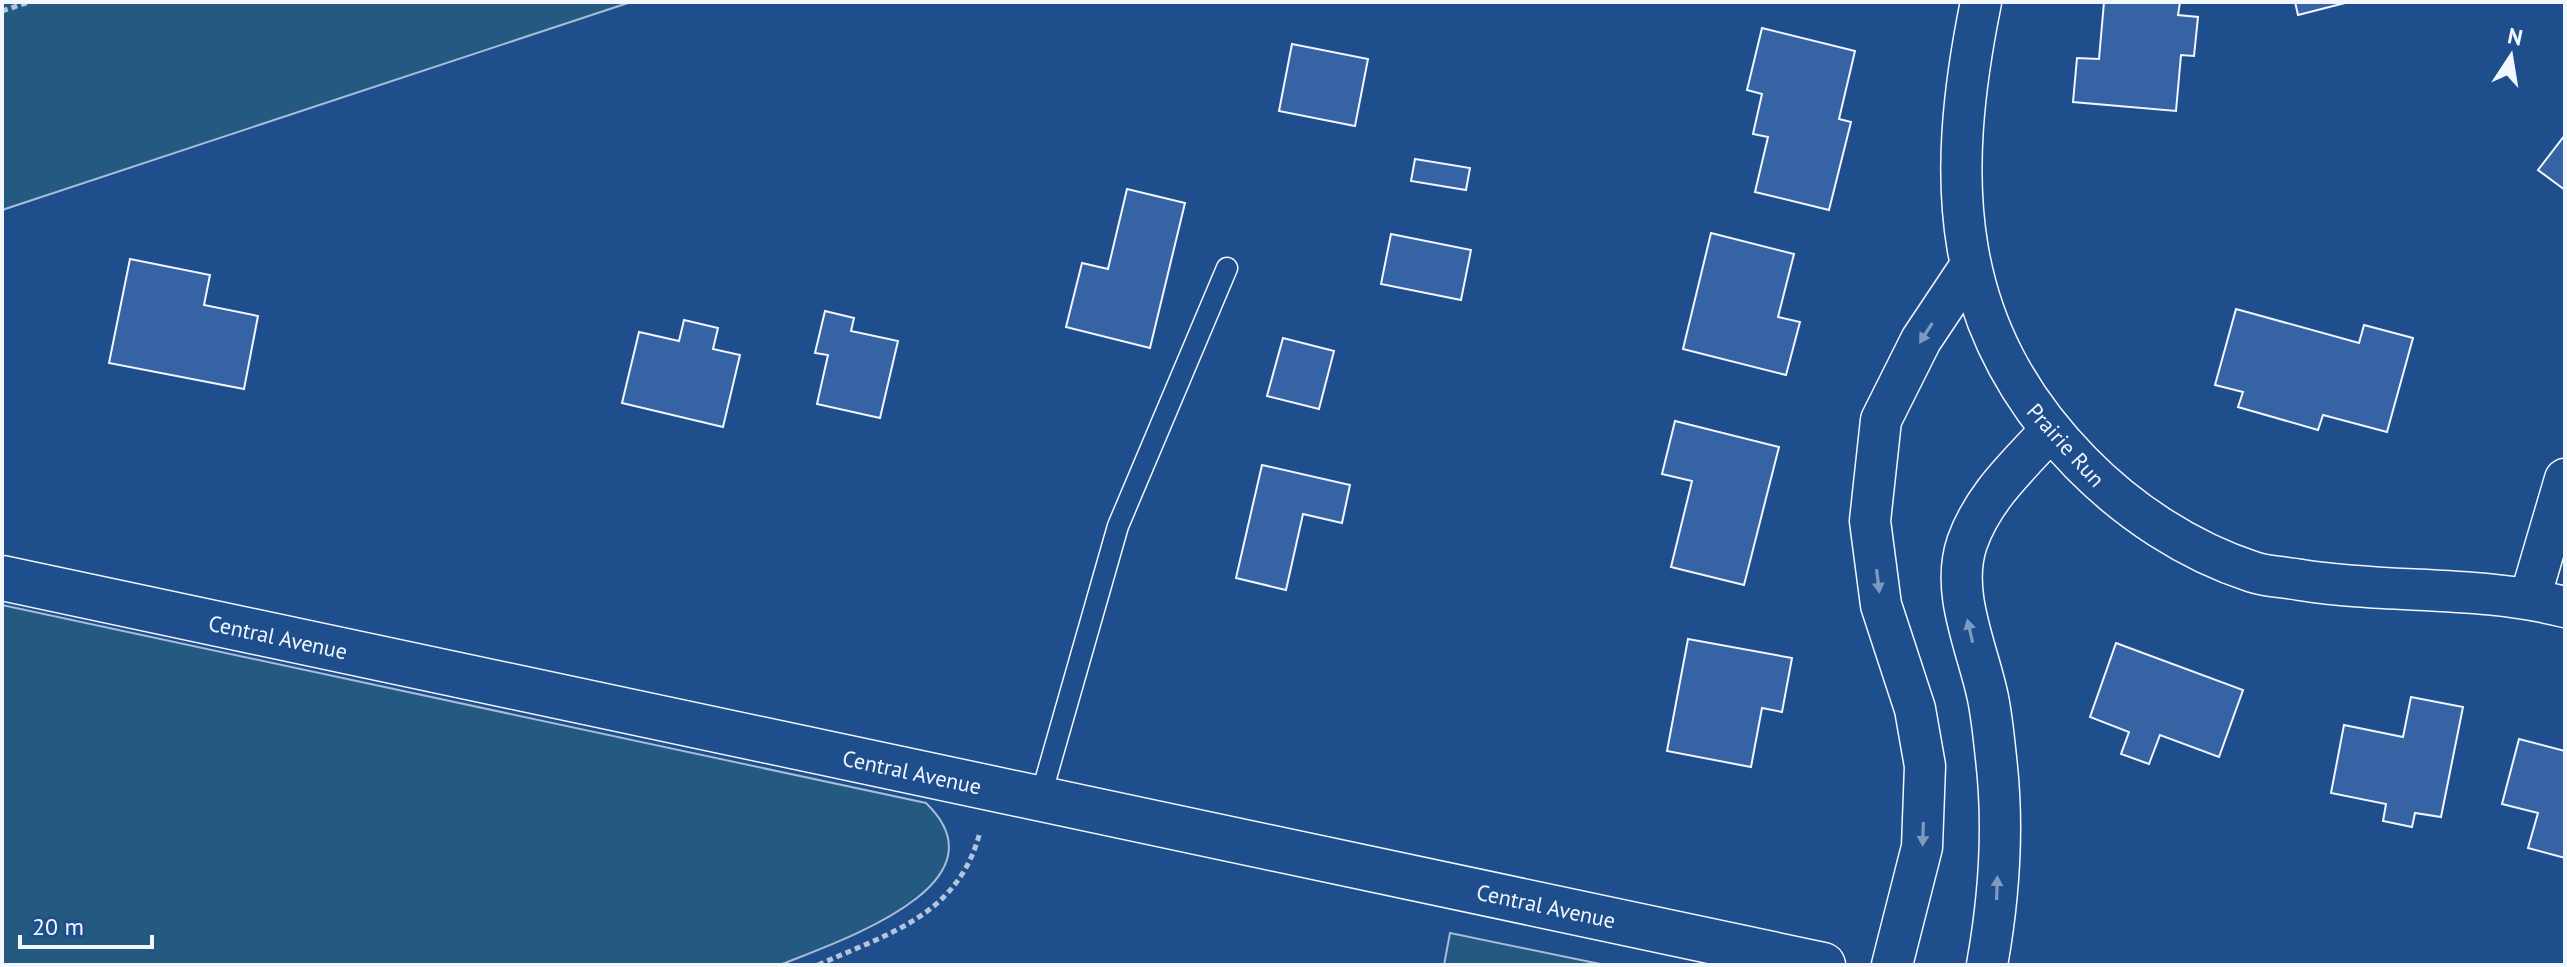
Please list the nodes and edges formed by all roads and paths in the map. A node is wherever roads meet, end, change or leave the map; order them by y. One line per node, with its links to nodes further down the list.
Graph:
1 (29, 2): 3 (path)
2 (1981, 2): 5 (street, Prairie Run)
3 (2, 11)
4 (1227, 268): 11 (lane)
5 (1969, 268): 6 (street, Prairie Run); 14 (street, one-way to 14)
6 (2050, 431): 9 (street, Prairie Run); 15 (street, one-way to 6)
7 (2565, 479): 9 (street)
8 (2, 578): 10 (street, Central Avenue)
9 (2530, 600)
10 (992, 788): 11 (street, Central Avenue); 12 (path)
11 (1040, 799): 13 (street, Central Avenue)
12 (818, 965)
13 (1823, 965)
14 (1892, 965)
15 (1987, 965)

